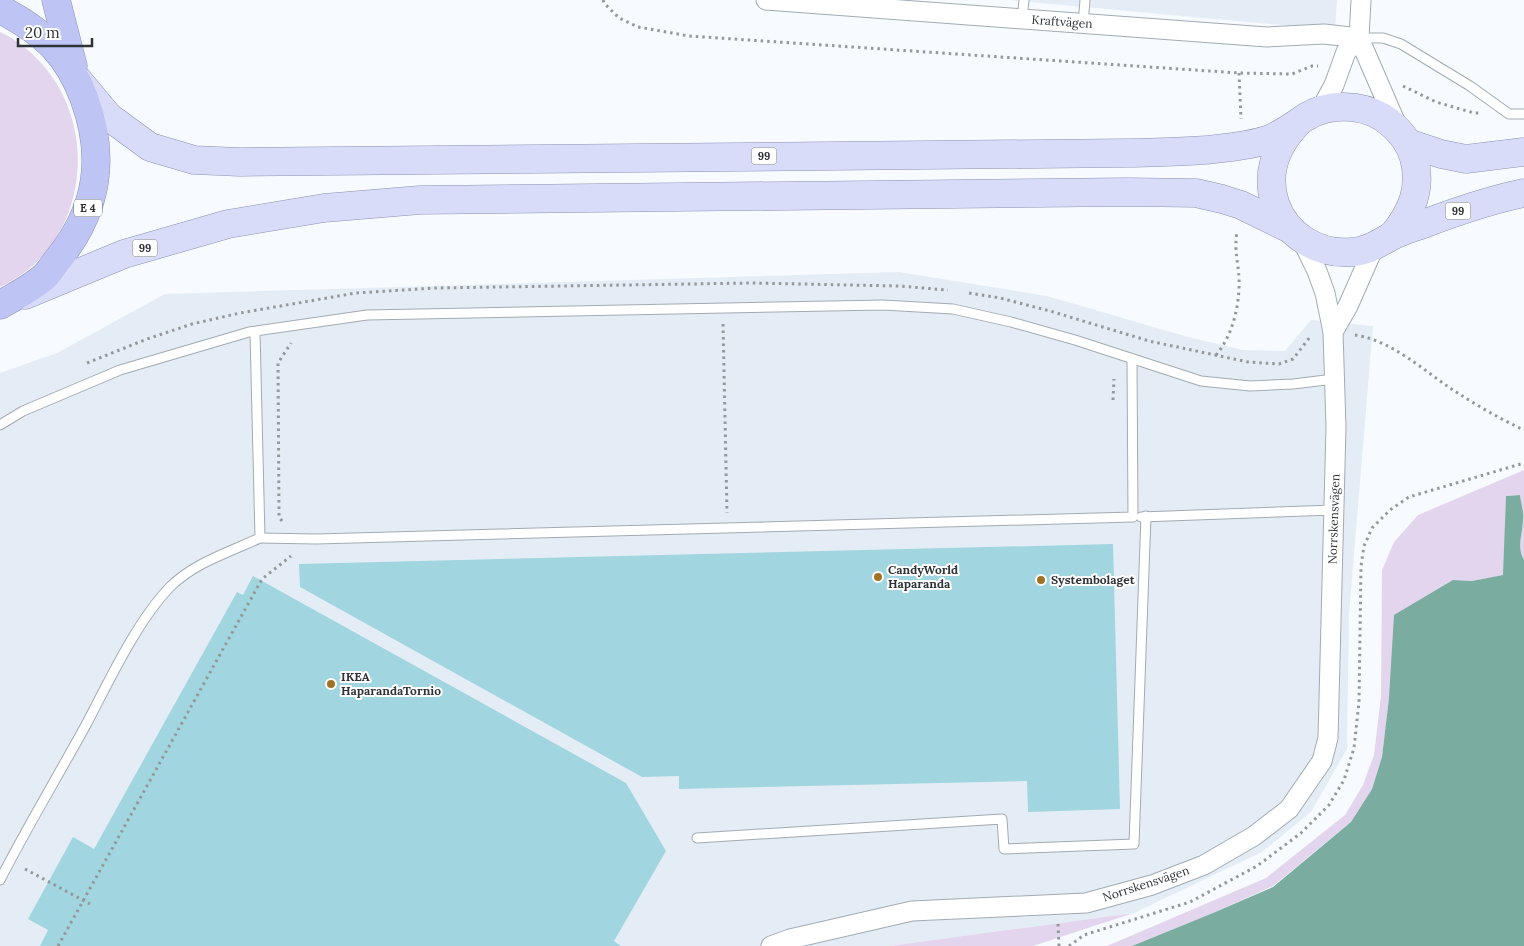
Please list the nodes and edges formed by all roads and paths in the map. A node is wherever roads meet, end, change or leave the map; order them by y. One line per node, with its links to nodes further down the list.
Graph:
1 (56, 0): 16 (highway, E 4)
2 (603, 0): 14 (path)
3 (766, 0): 7 (street, Kraftvägen)
4 (1024, 0): 11 (lane)
5 (1085, 0): 12 (lane)
6 (1361, 0): 13 (street)
7 (807, 2): 8 (street, Kraftvägen)
8 (845, 3): 9 (street, Kraftvägen)
9 (901, 5): 11 (street, Kraftvägen)
10 (0, 9): 16 (highway, E 4)
11 (1022, 19): 12 (street, Kraftvägen)
12 (1083, 24): 13 (street, Kraftvägen)
13 (1358, 38): 14 (street); 15 (street); 18 (lane)
14 (1339, 67): 17 (street)
15 (1375, 73): 18 (path); 21 (street)
16 (76, 77): 20 (main road, 99); 27 (highway, E 4)
17 (1320, 111): 20 (main road, 99); 21 (main road, 99)
18 (1509, 114): 19 (lane)
19 (1524, 114)
20 (1296, 125): 24 (main road, 99)
21 (1403, 137): 22 (main road, 99); 25 (main road)
22 (1524, 152)
23 (1524, 193): 25 (main road, 99)
24 (1295, 234): 25 (main road, 99); 27 (main road, 99); 32 (street, Norrskensvägen)
25 (1384, 241): 32 (street)
26 (722, 284): 29 (path)
27 (0, 305)
28 (284, 305): 30 (path)
29 (722, 308): 30 (lane); 34 (lane); 44 (path)
30 (288, 327): 31 (lane); 46 (path)
31 (255, 332): 39 (lane); 45 (lane)
32 (1333, 332): 35 (path); 37 (street, Norrskensvägen); 40 (path)
33 (1126, 334): 34 (path)
34 (1120, 355): 36 (lane); 38 (path)
35 (1216, 356)
36 (1132, 359): 37 (lane); 43 (lane)
37 (1334, 380): 41 (street, Norrskensvägen)
38 (1113, 402)
39 (0, 425)
40 (1524, 430)
41 (1334, 510): 42 (lane); 53 (street, Norrskensvägen)
42 (1146, 516): 43 (lane); 47 (lane)
43 (1133, 517): 44 (lane)
44 (728, 528): 46 (lane)
45 (260, 538): 46 (lane); 48 (lane)
46 (292, 540): 50 (path)
47 (697, 838)
48 (10, 861): 49 (lane); 50 (path)
49 (0, 880)
50 (83, 901): 51 (path); 52 (path)
51 (90, 904)
52 (58, 946)
53 (771, 946)

